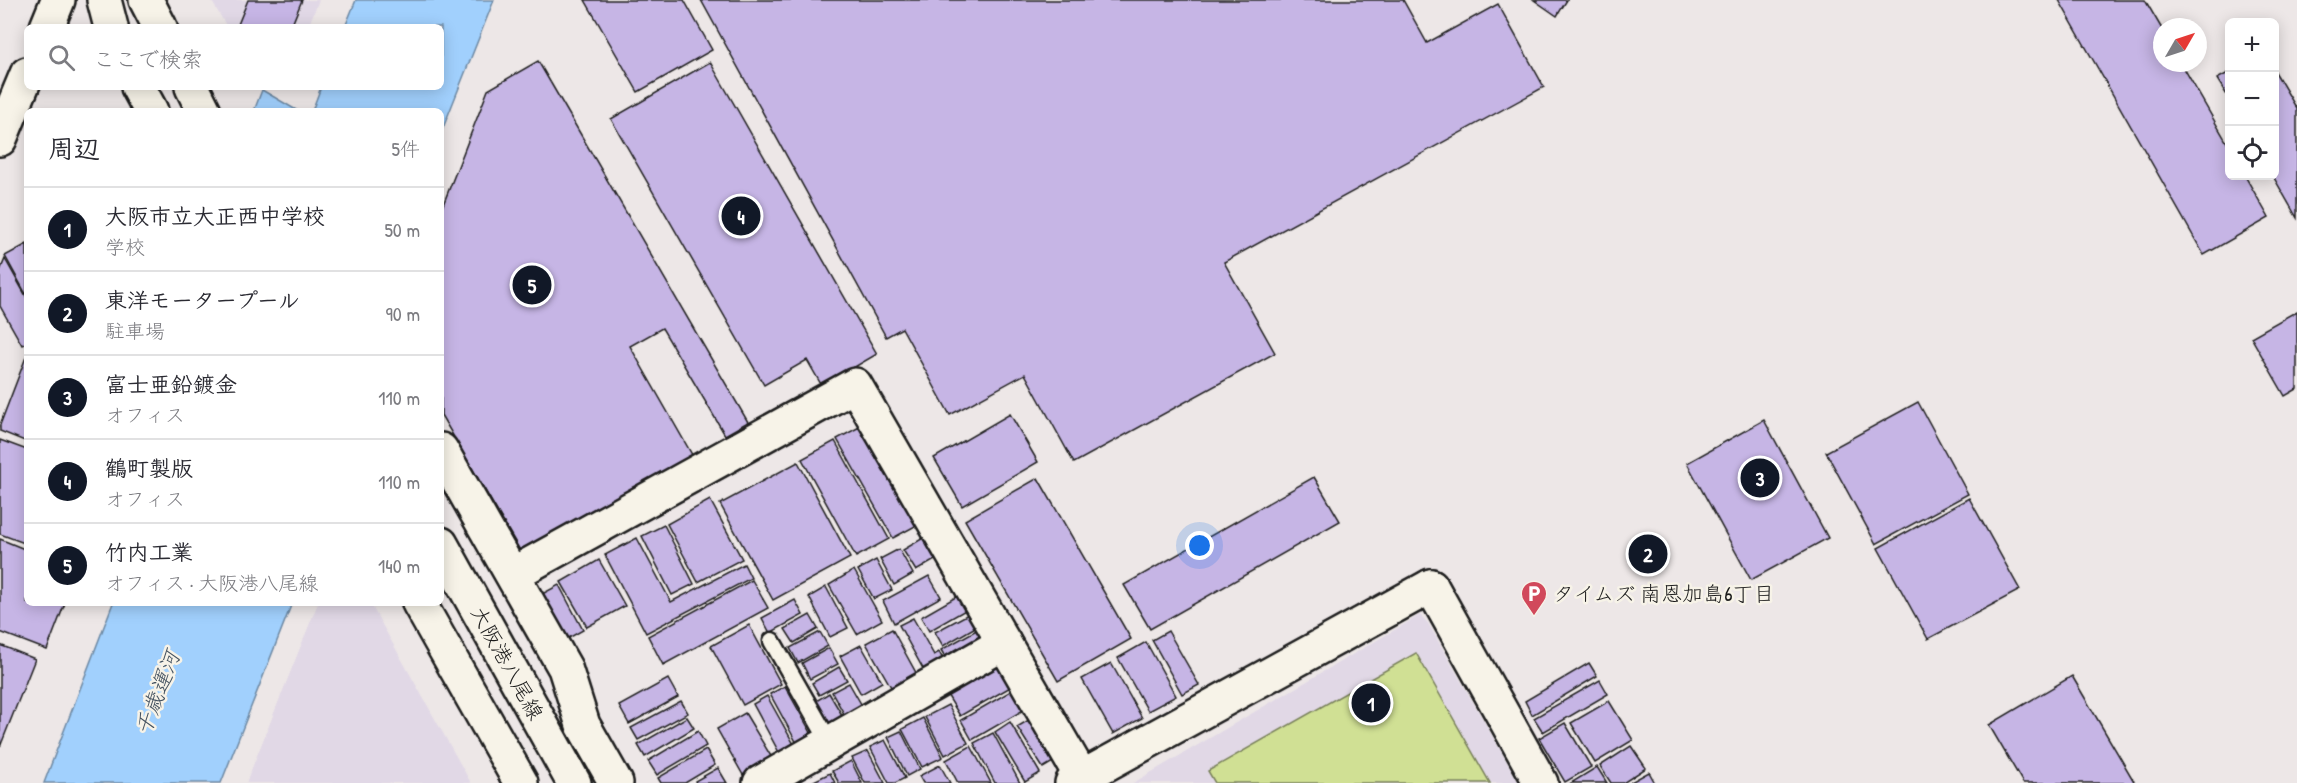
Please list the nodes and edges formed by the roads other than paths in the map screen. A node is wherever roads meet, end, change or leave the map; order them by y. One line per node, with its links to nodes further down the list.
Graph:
1 (58, 0): 4 (street)
2 (104, 0): 5 (street)
3 (146, 0): 6 (street)
4 (48, 24)
5 (110, 24)
6 (158, 24)
7 (24, 81): 12 (street)
8 (140, 90): 10 (street)
9 (194, 90): 11 (street)
10 (149, 108)
11 (202, 108)
12 (0, 139)
13 (444, 455): 15 (street)
14 (444, 549): 22 (street, 大阪港八尾線)
15 (513, 574): 18 (street); 23 (street)
16 (421, 606): 21 (street)
17 (772, 641): 19 (lane)
18 (1004, 643): 19 (street); 20 (street)
19 (830, 743): 24 (street)
20 (1079, 781): 25 (street)
21 (521, 783)
22 (574, 783)
23 (616, 783)
24 (760, 783)
25 (1541, 783)

